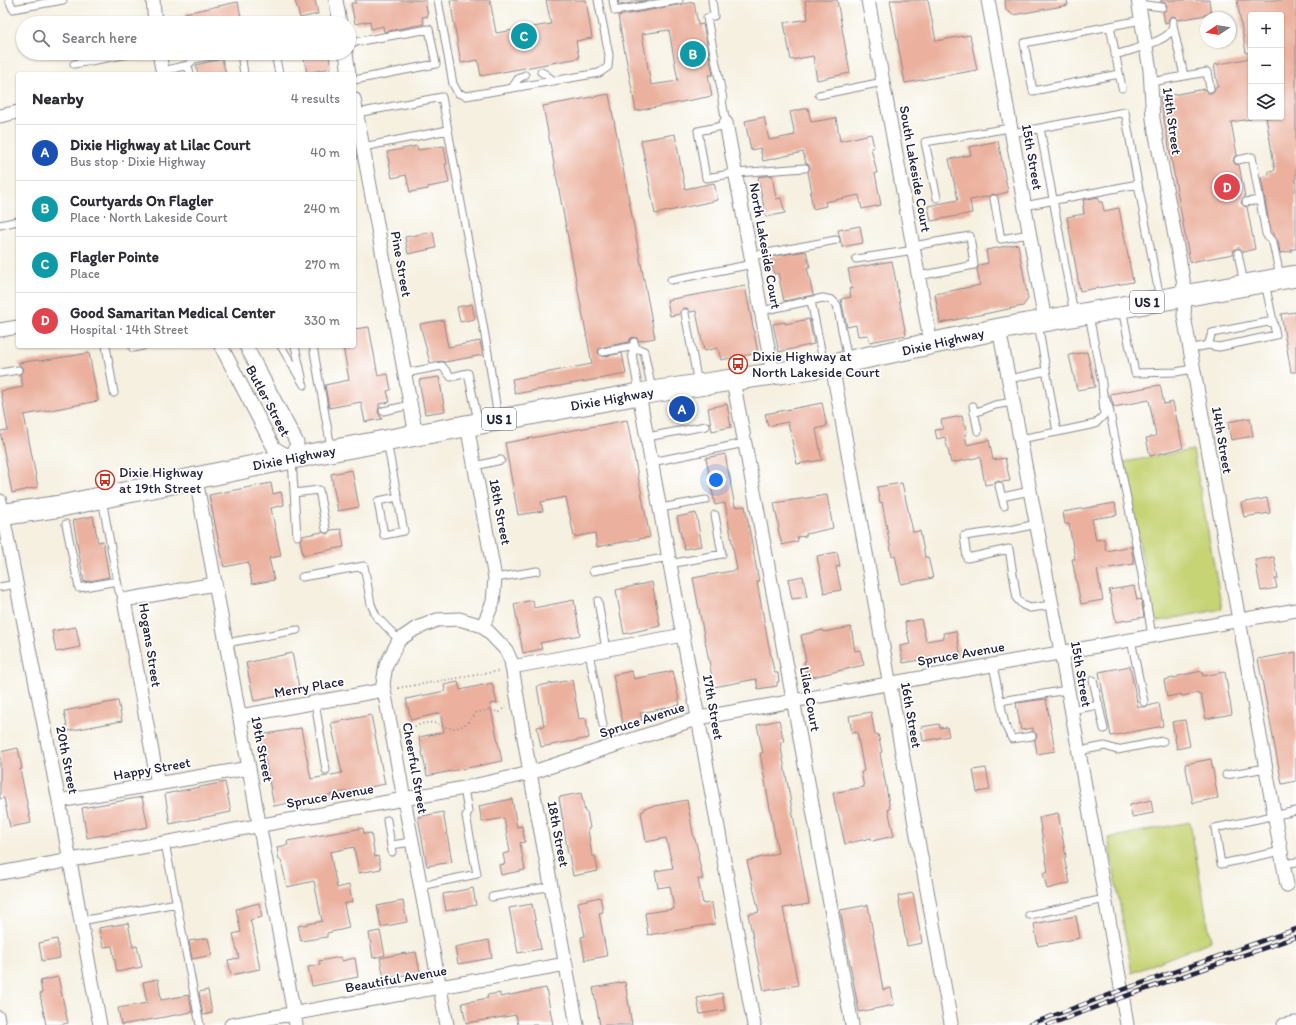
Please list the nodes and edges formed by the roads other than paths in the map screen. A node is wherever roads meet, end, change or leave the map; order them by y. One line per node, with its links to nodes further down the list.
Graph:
1 (9, 0): 2 (lane)
2 (63, 0)
3 (153, 0): 14 (street)
4 (336, 0): 15 (street)
5 (438, 0): 43 (lane)
6 (598, 0): 40 (lane)
7 (612, 0): 8 (lane)
8 (679, 0)
9 (712, 0): 51 (lane)
10 (868, 0): 41 (street, South Lakeside Court)
11 (988, 0): 54 (street, 15th Street)
12 (1138, 2): 13 (lane); 16 (street, 14th Street)
13 (1162, 7)
14 (155, 16)
15 (338, 16)
16 (1141, 20): 17 (lane); 19 (street, 14th Street)
17 (1110, 26): 20 (lane); 36 (lane)
18 (356, 42): 39 (lane)
19 (1146, 46): 20 (lane); 38 (lane); 42 (street, 14th Street)
20 (1115, 55): 36 (lane)
21 (96, 60): 27 (lane)
22 (160, 60): 29 (street)
23 (193, 60): 28 (lane)
24 (241, 60): 32 (lane)
25 (276, 60): 33 (lane)
26 (347, 60): 34 (street)
27 (74, 64)
28 (188, 65): 30 (lane); 31 (lane)
29 (163, 72)
30 (166, 72)
31 (190, 72)
32 (244, 72)
33 (279, 72)
34 (349, 72)
35 (541, 72): 40 (lane)
36 (1119, 74): 44 (lane)
37 (525, 75): 43 (lane)
38 (1184, 76): 42 (lane); 45 (lane)
39 (356, 80)
40 (554, 81): 43 (lane)
41 (883, 82): 46 (lane); 70 (street, South Lakeside Court)
42 (1151, 82): 78 (street, 14th Street)
43 (512, 88)
44 (1122, 88)
45 (1210, 88)
46 (819, 96)
47 (356, 108): 53 (lane)
48 (16, 112): 49 (street)
49 (0, 116)
50 (356, 116): 55 (street, Pine Street)
51 (727, 124): 58 (street, North Lakeside Court); 58 (lane)
52 (1040, 128): 54 (lane); 59 (lane); 62 (lane)
53 (448, 130): 55 (lane); 117 (lane)
54 (1011, 131): 60 (lane); 65 (street, 15th Street)
55 (359, 141): 106 (street, Pine Street)
56 (1238, 160): 63 (lane)
57 (804, 168): 58 (lane)
58 (736, 173): 73 (street, North Lakeside Court)
59 (1138, 184): 62 (lane); 79 (lane)
60 (937, 198)
61 (994, 199): 68 (lane)
62 (1053, 200): 65 (lane); 84 (lane)
63 (1260, 200): 64 (lane); 75 (lane)
64 (1246, 202)
65 (1024, 206): 68 (street, 15th Street)
66 (16, 221): 67 (lane)
67 (0, 224)
68 (1029, 234): 85 (street, 15th Street)
69 (836, 240): 73 (lane)
70 (913, 248): 72 (lane); 74 (street, South Lakeside Court); 74 (lane)
71 (1238, 253): 77 (lane)
72 (856, 259)
73 (752, 260): 76 (lane); 82 (street, North Lakeside Court)
74 (918, 276): 90 (street, South Lakeside Court)
75 (1280, 278): 77 (main road, Dixie Highway / US 1); 86 (lane)
76 (671, 280)
77 (1244, 285): 78 (main road, Dixie Highway / US 1)
78 (1185, 296): 79 (main road, Dixie Highway / US 1); 99 (street, 14th Street)
79 (1160, 300): 81 (main road, Dixie Highway / US 1)
80 (811, 301): 82 (lane); 101 (lane); 101 (lane)
81 (1121, 307): 84 (main road, Dixie Highway / US 1); 102 (lane)
82 (761, 311): 107 (street, North Lakeside Court)
83 (685, 313): 110 (lane)
84 (1081, 314): 85 (main road, Dixie Highway / US 1); 112 (lane)
85 (1041, 321): 88 (main road, Dixie Highway / US 1); 104 (lane)
86 (1273, 321): 92 (lane); 92 (lane)
87 (16, 327): 89 (street)
88 (999, 329): 90 (main road, Dixie Highway / US 1); 109 (street, 15th Street)
89 (0, 330)
90 (931, 344): 101 (main road, Dixie Highway / US 1)
91 (635, 345): 100 (lane); 111 (lane); 111 (lane)
92 (1208, 345): 99 (lane)
93 (106, 348): 113 (lane)
94 (222, 348): 128 (street, Butler Street)
95 (247, 348): 128 (street, Butler Street)
96 (282, 348): 97 (lane)
97 (295, 348)
98 (313, 348): 127 (lane)
99 (1190, 349): 102 (street, 14th Street)
100 (603, 352)
101 (835, 365): 107 (main road, Dixie Highway / US 1); 176 (street, 16th Street)
102 (1193, 369): 161 (street, 14th Street)
103 (18, 370): 105 (lane)
104 (1046, 371): 109 (lane); 121 (lane)
105 (0, 373)
106 (405, 373): 115 (street, Pine Street); 118 (lane)
107 (773, 374): 108 (main road, Dixie Highway / US 1)
108 (733, 380): 110 (main road, Dixie Highway / US 1); 126 (street, Lilac Court)
109 (1009, 380): 114 (street, 15th Street)
110 (698, 385): 111 (main road, Dixie Highway / US 1)
111 (646, 393): 117 (main road, Dixie Highway / US 1); 123 (street, 17th Street)
112 (1103, 393): 121 (lane); 165 (lane)
113 (114, 394)
114 (1013, 402): 120 (lane); 124 (street, 15th Street)
115 (410, 405): 116 (lane); 122 (street, Pine Street)
116 (383, 410)
117 (498, 420): 118 (main road, Dixie Highway / US 1)
118 (472, 424): 122 (main road, Dixie Highway / US 1); 131 (street, 18th Street)
119 (706, 426): 123 (lane)
120 (978, 431)
121 (1057, 432): 124 (lane)
122 (416, 435): 125 (main road, Dixie Highway / US 1)
123 (647, 437): 130 (street, 17th Street)
124 (1020, 439): 134 (street, 15th Street)
125 (387, 440): 127 (main road, Dixie Highway / US 1); 138 (lane)
126 (746, 443): 130 (lane); 179 (street, Lilac Court)
127 (332, 451): 128 (main road, Dixie Highway / US 1)
128 (292, 458): 132 (main road, Dixie Highway / US 1); 135 (lane)
129 (501, 460): 131 (lane)
130 (652, 462): 141 (street, 17th Street)
131 (475, 466): 152 (street, 18th Street)
132 (196, 479): 137 (main road, Dixie Highway / US 1); 155 (street, 19th Street)
133 (999, 486): 136 (lane)
134 (1030, 491): 136 (lane); 145 (street, 15th Street)
135 (294, 493): 146 (lane); 147 (lane)
136 (1002, 496): 140 (lane)
137 (102, 498): 142 (main road, Dixie Highway / US 1); 153 (lane)
138 (398, 498): 138 (lane)
139 (706, 500): 141 (lane)
140 (1004, 506)
141 (660, 508): 148 (street, 17th Street)
142 (1, 510): 154 (street, 20th Street)
143 (715, 515): 148 (lane)
144 (66, 524): 153 (lane)
145 (1036, 524): 159 (street, 15th Street); 159 (lane)
146 (326, 529)
147 (297, 536)
148 (670, 561): 150 (lane); 164 (street, 17th Street)
149 (537, 571): 152 (lane)
150 (593, 571)
151 (302, 577): 166 (lane)
152 (495, 578): 162 (street, 18th Street)
153 (117, 581): 157 (lane)
154 (16, 584): 156 (lane); 200 (street, 20th Street)
155 (215, 584): 157 (street, Hogans Street); 168 (street, 19th Street)
156 (0, 587)
157 (124, 600): 197 (street, Hogans Street)
158 (598, 601): 170 (lane)
159 (1052, 605): 171 (street, 15th Street)
160 (1296, 610): 161 (street, Spruce Avenue)
161 (1239, 620): 165 (street, Spruce Avenue); 193 (street, 14th Street)
162 (483, 626): 166 (street, Cheerful Street); 169 (street, Cheerful Street)
163 (297, 630): 168 (lane)
164 (683, 635): 170 (street); 186 (street, 17th Street)
165 (1152, 636): 167 (street, Spruce Avenue)
166 (399, 640): 177 (street, Cheerful Street)
167 (1131, 640): 171 (street, Spruce Avenue); 182 (lane)
168 (226, 643): 185 (street, 19th Street)
169 (506, 650): 174 (street, 18th Street)
170 (606, 650): 172 (street)
171 (1061, 652): 173 (street, Spruce Avenue); 178 (street, 15th Street)
172 (590, 653): 174 (street); 187 (lane)
173 (993, 665): 176 (street, Spruce Avenue); 180 (lane)
174 (506, 669): 195 (street, 18th Street)
175 (1094, 680): 183 (lane)
176 (889, 684): 179 (street, Spruce Avenue); 222 (street, 16th Street)
177 (384, 690): 181 (street, Merry Place); 199 (street, Cheerful Street)
178 (1067, 690): 180 (lane); 184 (street, 15th Street)
179 (794, 701): 186 (street, Spruce Avenue); 231 (street, Lilac Court)
180 (1000, 701): 189 (lane)
181 (315, 702): 185 (street, Merry Place); 194 (lane)
182 (1144, 702)
183 (1099, 705): 184 (lane); 188 (lane)
184 (1071, 710): 191 (street, 15th Street)
185 (240, 716): 192 (street, 19th Street)
186 (698, 718): 195 (street, Spruce Avenue); 230 (street, 17th Street)
187 (602, 725)
188 (1104, 729)
189 (1032, 736)
190 (1163, 741): 191 (lane)
191 (1079, 752): 214 (street, 15th Street)
192 (250, 768): 197 (street, Happy Street); 204 (street, 19th Street)
193 (1266, 768): 196 (lane); 202 (street, 14th Street)
194 (326, 770)
195 (530, 773): 198 (street, Spruce Avenue); 212 (street, 18th Street)
196 (1226, 775)
197 (158, 784): 200 (street, Happy Street)
198 (464, 788): 199 (street, Spruce Avenue); 211 (lane)
199 (404, 799): 204 (street, Spruce Avenue); 205 (street, Cheerful Street)
200 (59, 801): 208 (street, 20th Street)
201 (1296, 811): 202 (lane)
202 (1274, 815): 207 (street, 14th Street); 207 (lane)
203 (387, 820): 205 (lane)
204 (260, 825): 206 (street, Spruce Avenue); 221 (street, 19th Street)
205 (412, 842): 211 (street, Cheerful Street)
206 (165, 843): 208 (street, Spruce Avenue); 215 (lane)
207 (1287, 859): 210 (street, 14th Street)
208 (70, 860): 209 (street, Spruce Avenue); 217 (street, 20th Street)
209 (0, 873)
210 (1287, 885)
211 (420, 886): 219 (street, Cheerful Street)
212 (552, 886): 213 (lane); 218 (street, 18th Street)
213 (492, 897)
214 (1106, 899): 216 (lane); 232 (street, 15th Street)
215 (177, 903): 217 (lane); 226 (lane)
216 (1029, 915)
217 (81, 921): 225 (street, 20th Street)
218 (566, 964): 219 (street, Beautiful Avenue); 229 (street, 18th Street)
219 (440, 987): 221 (street, Beautiful Avenue); 228 (street, Cheerful Street)
220 (0, 1015): 224 (lane)
221 (295, 1019): 227 (street, Beautiful Avenue)
222 (951, 1023)
223 (1296, 1023): 233 (street)
224 (2, 1025)
225 (100, 1025)
226 (200, 1025)
227 (231, 1025)
228 (447, 1025)
229 (578, 1025)
230 (754, 1025)
231 (852, 1025)
232 (1127, 1025)
233 (1284, 1025)

